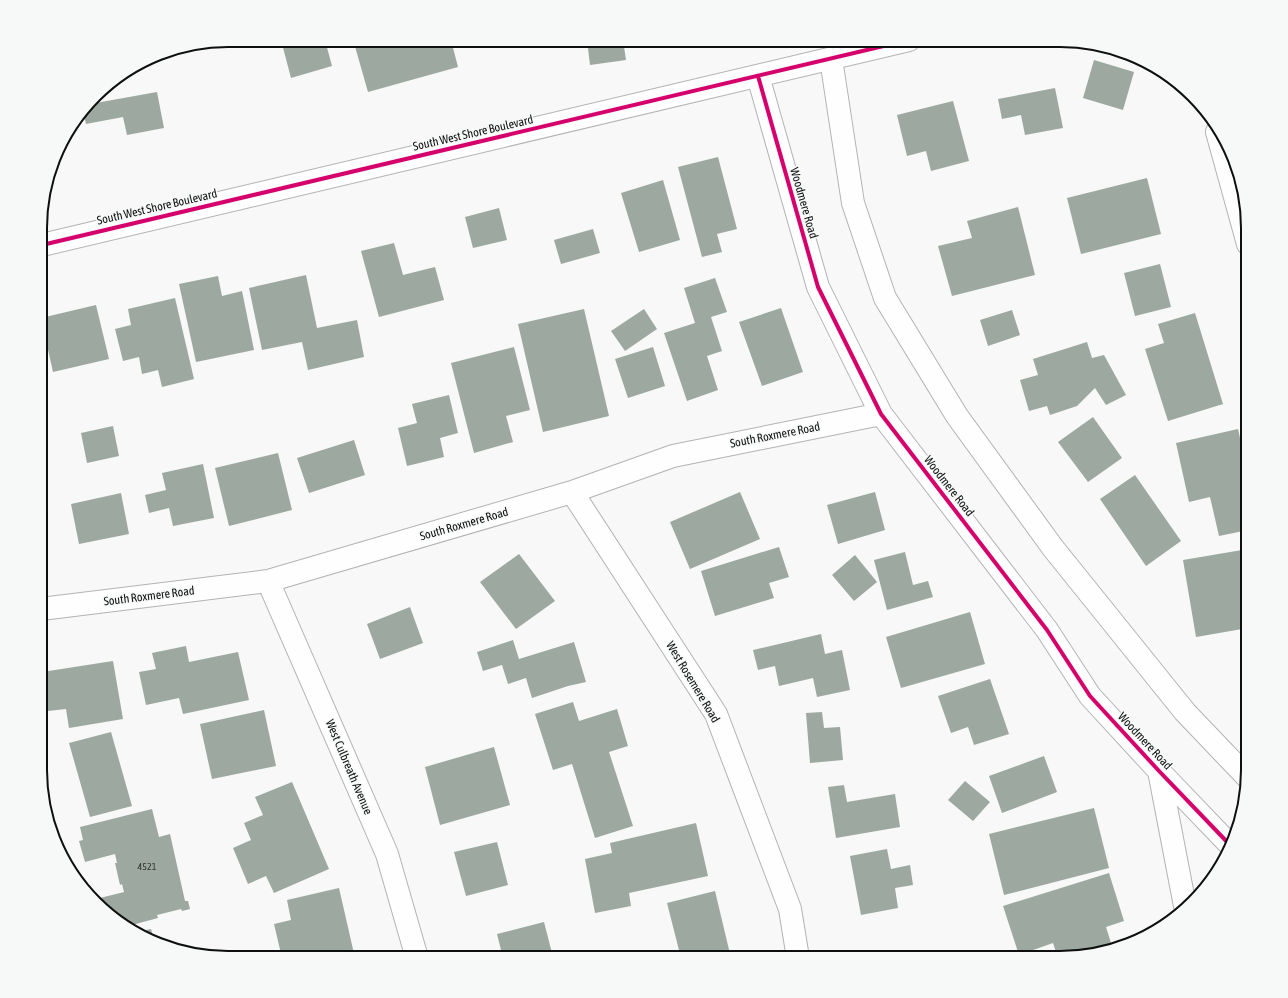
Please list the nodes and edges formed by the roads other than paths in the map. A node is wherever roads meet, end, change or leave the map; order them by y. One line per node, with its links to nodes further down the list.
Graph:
1 (872, 47): 2 (street, South West Shore Boulevard)
2 (831, 59): 3 (street, South West Shore Boulevard); 12 (street)
3 (758, 76): 6 (street, South West Shore Boulevard); 7 (street, Woodmere Road)
4 (1221, 145): 5 (street)
5 (1241, 219)
6 (47, 244)
7 (881, 414): 8 (street, South Roxmere Road); 11 (street, Woodmere Road)
8 (572, 492): 9 (street, South Roxmere Road); 16 (street, West Rosemere Road)
9 (268, 581): 10 (street, South Roxmere Road); 15 (street, West Culbreath Avenue)
10 (47, 608)
11 (1159, 771): 13 (street, Woodmere Road); 14 (street, Woodmere Road)
12 (1241, 771)
13 (1226, 841)
14 (1184, 901)
15 (414, 951)
16 (797, 951)

